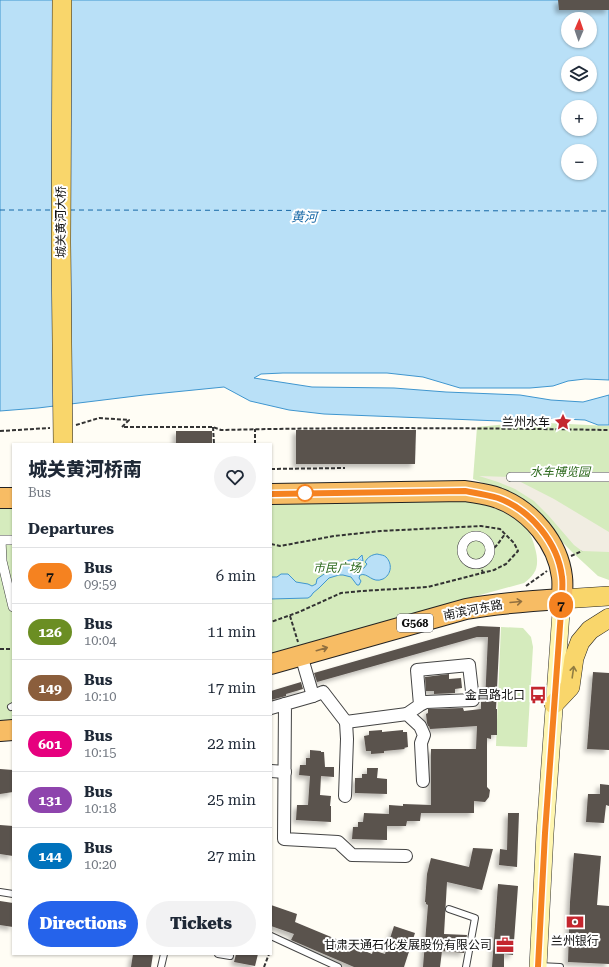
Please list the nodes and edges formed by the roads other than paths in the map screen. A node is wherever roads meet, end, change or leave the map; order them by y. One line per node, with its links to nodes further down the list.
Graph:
1 (52, 0): 3 (main road, 城关黄河大桥)
2 (62, 0): 4 (main road, 城关黄河大桥, bridge)
3 (53, 436)
4 (63, 443)
5 (511, 477): 6 (street)
6 (609, 477)
7 (12, 492): 8 (main road)
8 (0, 494)
9 (272, 494): 15 (highway)
10 (0, 498): 11 (highway)
11 (12, 498)
12 (12, 540): 16 (street)
13 (480, 564): 13 (street)
14 (609, 596): 15 (main road, 南滨河东路)
15 (562, 598): 18 (highway, 南滨河东路 / G568, one-way to 15); 22 (main road)
16 (12, 603)
17 (609, 618): 22 (main road, one-way to 17)
18 (301, 655): 19 (highway, 南滨河东路 / G568); 20 (street)
19 (272, 664)
20 (313, 696): 21 (street); 26 (street)
21 (285, 704): 24 (street); 30 (street)
22 (554, 704): 44 (main road)
23 (420, 705): 23 (street); 25 (street)
24 (272, 708)
25 (407, 714): 26 (street); 31 (street)
26 (346, 722): 32 (street)
27 (12, 730): 28 (highway)
28 (0, 731)
29 (272, 771): 30 (street)
30 (285, 772): 33 (street)
31 (423, 781)
32 (345, 796)
33 (406, 856)
34 (0, 892): 35 (lane)
35 (12, 894)
36 (449, 910): 43 (lane)
37 (272, 936): 42 (lane)
38 (164, 955): 41 (lane)
39 (224, 955): 40 (lane)
40 (230, 956)
41 (161, 967)
42 (338, 967)
43 (466, 967)
44 (538, 967): 45 (lane)
45 (560, 967)

